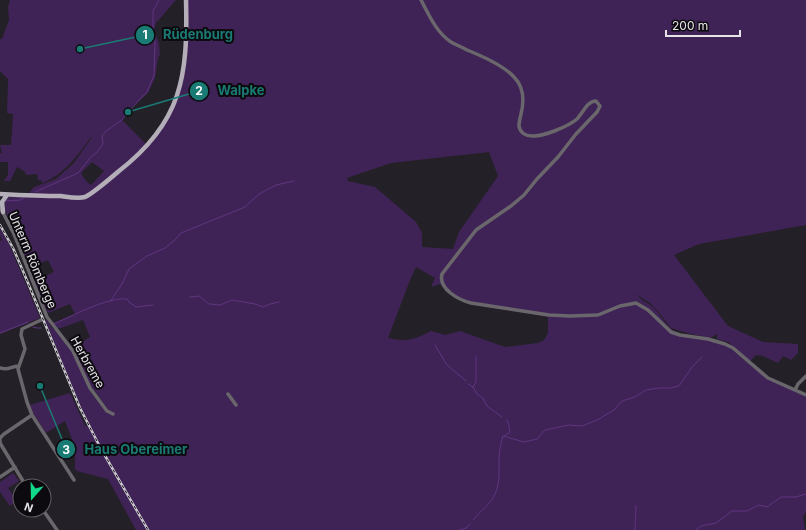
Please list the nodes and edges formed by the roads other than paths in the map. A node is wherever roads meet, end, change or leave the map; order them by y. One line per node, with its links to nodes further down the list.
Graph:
1 (186, 0): 4 (main road)
2 (421, 0): 11 (street)
3 (0, 194): 4 (main road)
4 (7, 195): 6 (main road)
5 (0, 207): 6 (street, Unterm Römberge)
6 (3, 212): 7 (street, Unterm Römberge)
7 (44, 318): 8 (street); 15 (street, Herbreme)
8 (19, 366): 9 (street); 16 (street)
9 (0, 368)
10 (806, 376): 11 (street)
11 (795, 390): 13 (street)
12 (228, 394): 14 (street)
13 (806, 395)
14 (236, 405)
15 (113, 414)
16 (32, 415): 17 (street); 20 (street)
17 (15, 467): 18 (street); 19 (street)
18 (0, 477)
19 (21, 478)
20 (74, 480)
21 (49, 518): 22 (street)
22 (57, 530)

